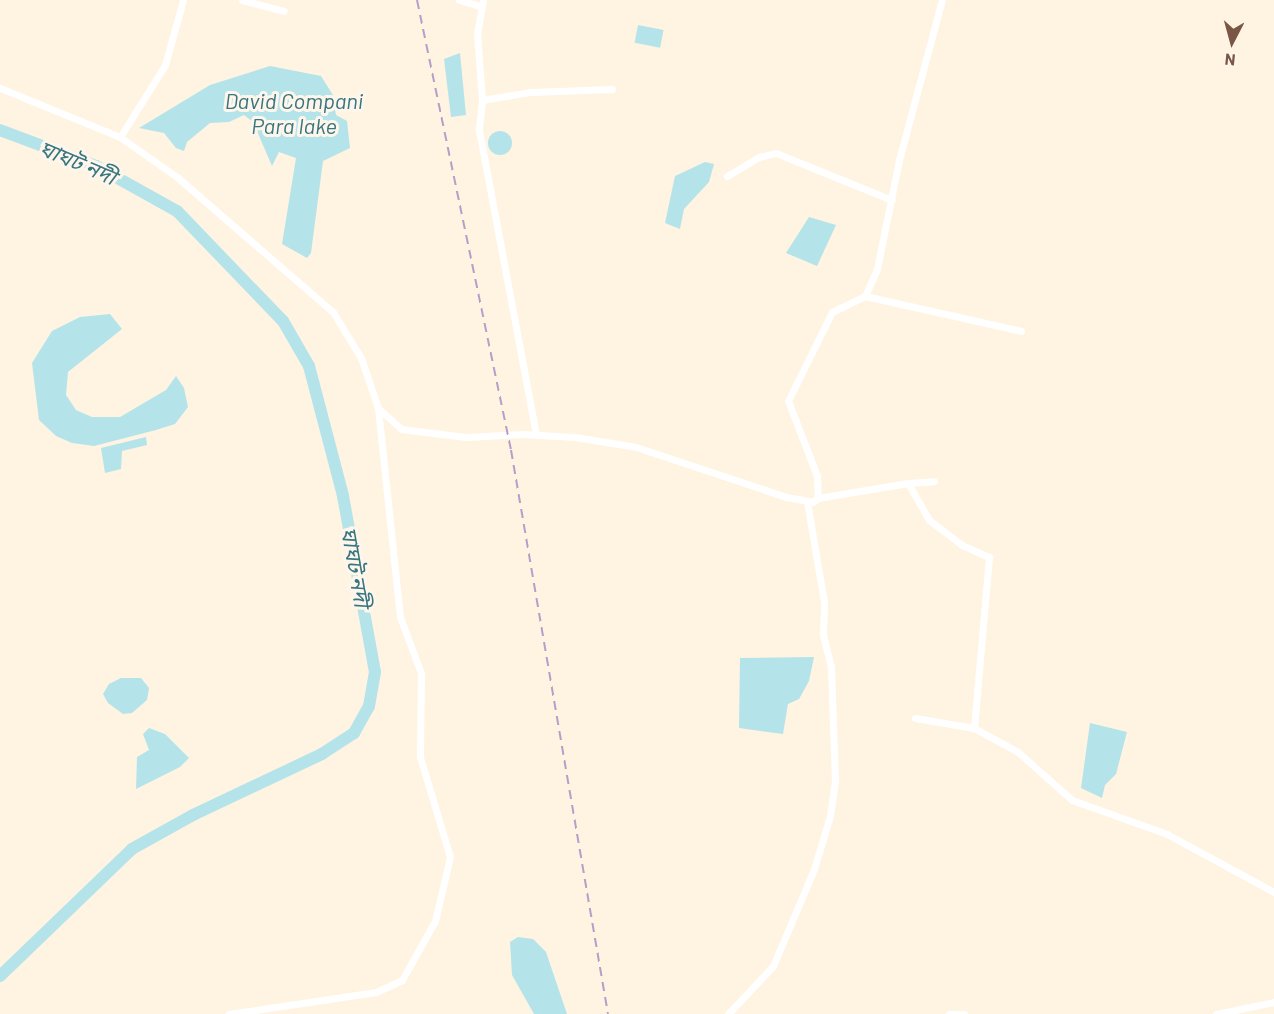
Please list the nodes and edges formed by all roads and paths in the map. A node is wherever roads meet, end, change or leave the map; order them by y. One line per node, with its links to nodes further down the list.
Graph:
1 (183, 0): 10 (street)
2 (242, 0): 6 (street)
3 (459, 0): 5 (street)
4 (942, 0): 12 (street)
5 (481, 3): 9 (street)
6 (284, 12)
7 (0, 88): 10 (street)
8 (612, 89): 9 (street)
9 (482, 100): 16 (street)
10 (120, 137): 15 (street)
11 (727, 176): 12 (street)
12 (892, 200): 13 (street)
13 (865, 296): 14 (street); 19 (street)
14 (1021, 331)
15 (378, 408): 16 (street); 25 (street)
16 (536, 435): 20 (street)
17 (934, 481): 18 (street)
18 (908, 483): 19 (street); 22 (street)
19 (818, 498): 20 (street)
20 (807, 501): 26 (street)
21 (915, 718): 22 (street)
22 (974, 728): 23 (street)
23 (1274, 892)
24 (1274, 1002): 29 (street)
25 (229, 1014)
26 (728, 1014)
27 (948, 1014): 28 (street)
28 (964, 1014)
29 (1216, 1014)

